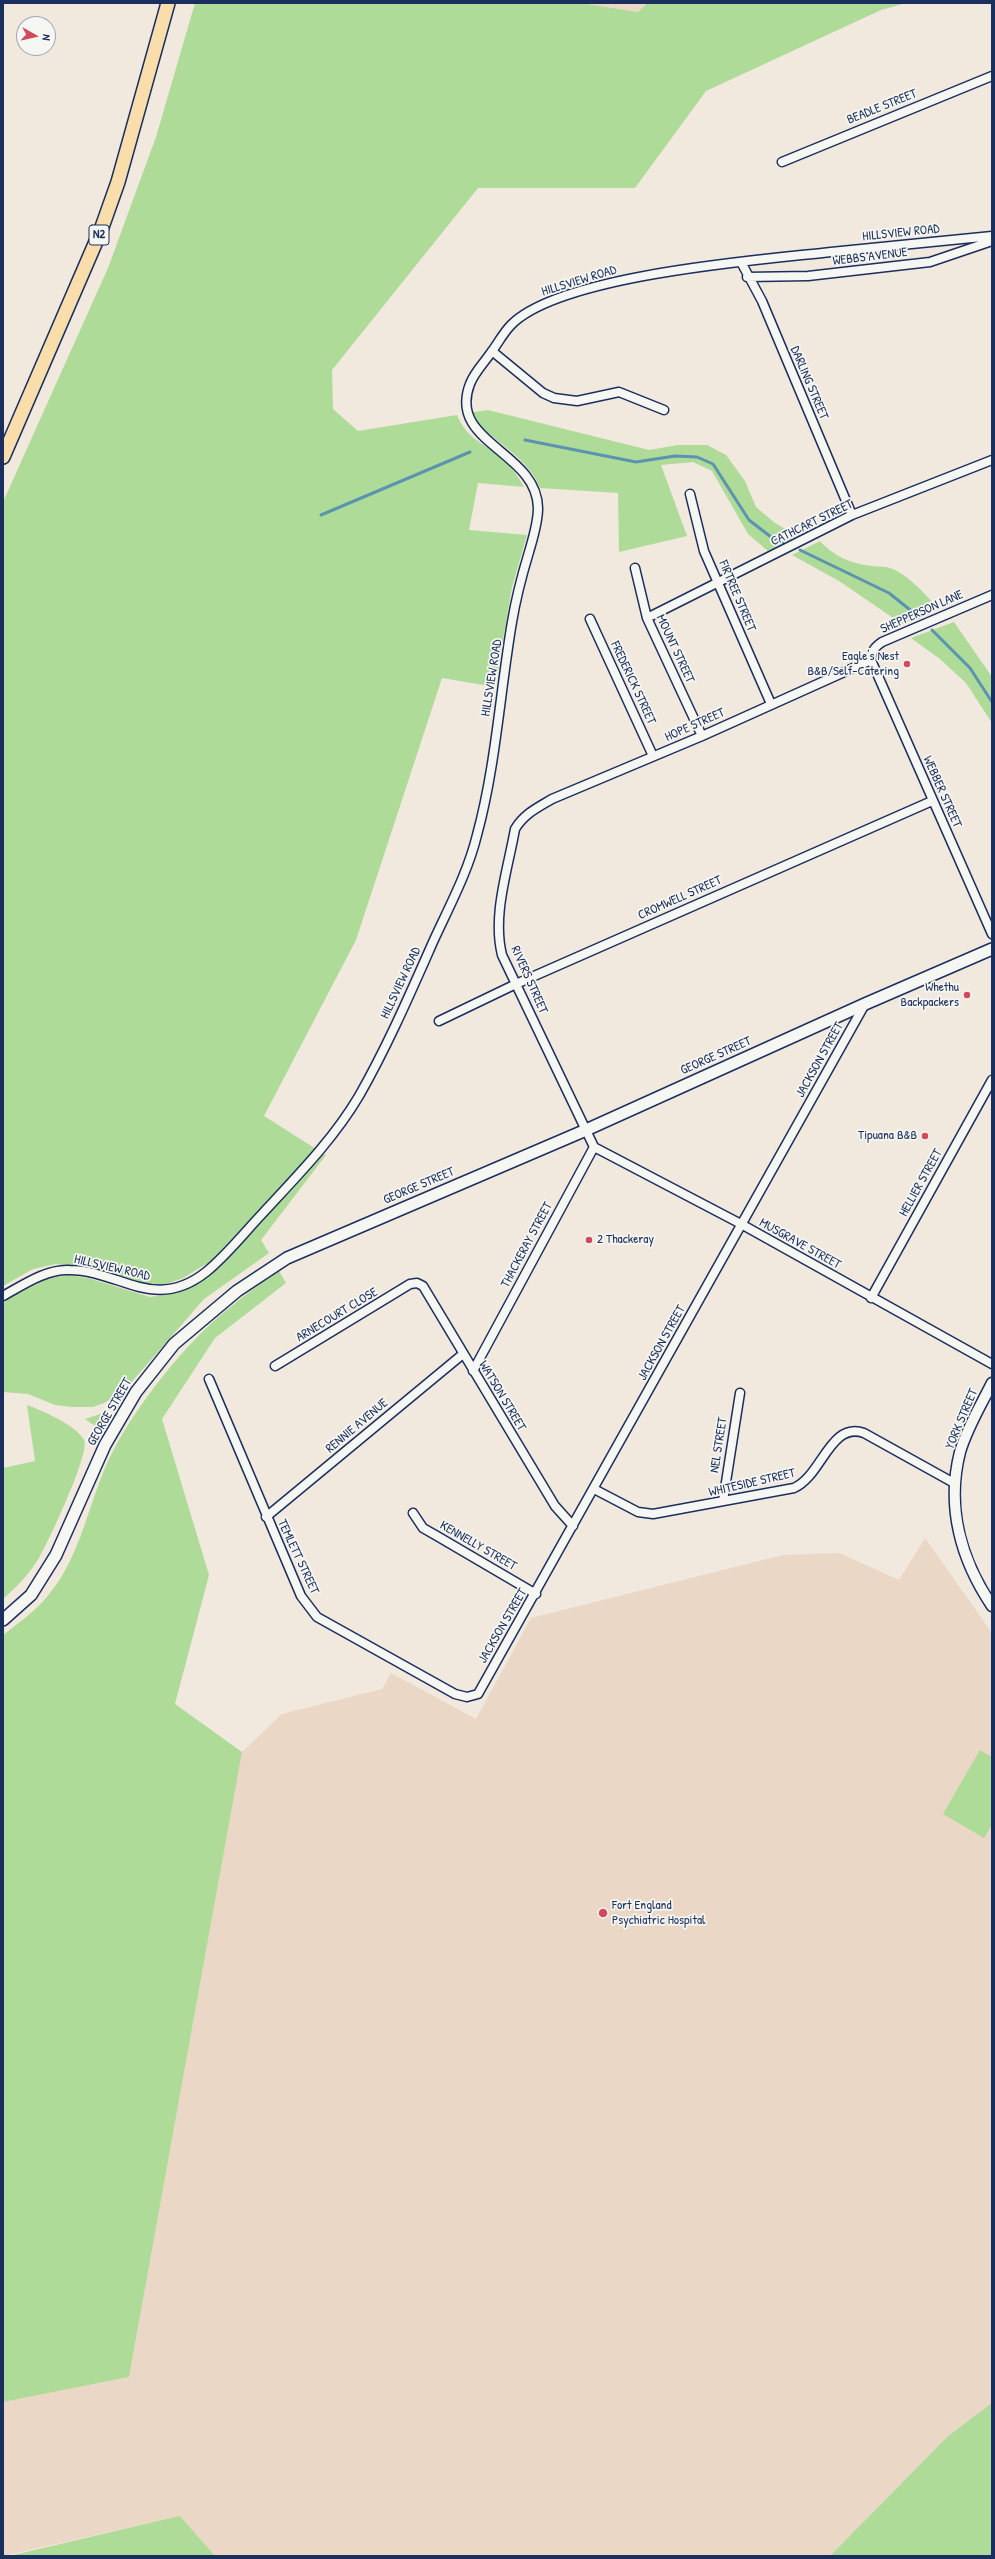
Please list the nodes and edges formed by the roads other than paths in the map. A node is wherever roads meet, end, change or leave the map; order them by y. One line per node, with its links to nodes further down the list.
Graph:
1 (168, 3): 10 (highway, N2)
2 (992, 76): 3 (street, BEADLE STREET)
3 (782, 162)
4 (992, 236): 6 (street, HILLSVIEW ROAD)
5 (992, 241): 7 (street, WEBBS AVENUE)
6 (740, 262): 7 (street, DARLING STREET); 8 (street, HILLSVIEW ROAD)
7 (747, 277): 13 (street, DARLING STREET)
8 (492, 351): 9 (street); 35 (street, HILLSVIEW ROAD)
9 (664, 410)
10 (3, 457)
11 (992, 460): 13 (street, CATHCART STREET)
12 (690, 494): 15 (street, FIRTREE STREET)
13 (852, 516): 15 (street, CATHCART STREET)
14 (635, 568): 17 (street, MOUNT STREET)
15 (718, 583): 17 (street, CATHCART STREET); 20 (street, FIRTREE STREET)
16 (992, 594): 19 (street, SHEPPERSON LANE)
17 (647, 618): 21 (street, MOUNT STREET)
18 (590, 619): 22 (street, FREDERICK STREET)
19 (871, 660): 20 (street, HOPE STREET); 23 (street, WEBBER STREET)
20 (771, 704): 21 (street, HOPE STREET)
21 (702, 736): 22 (street, HOPE STREET)
22 (653, 756): 24 (street, HOPE STREET)
23 (932, 801): 25 (street, WEBBER STREET); 27 (street, CROMWELL STREET)
24 (530, 812): 27 (street, RIVERS STREET)
25 (992, 934)
26 (992, 949): 28 (main road, GEORGE STREET)
27 (516, 984): 29 (street, CROMWELL STREET); 31 (street, RIVERS STREET)
28 (865, 1004): 31 (main road, GEORGE STREET); 33 (street, JACKSON STREET)
29 (439, 1021)
30 (992, 1080): 36 (street, HELLIER STREET)
31 (586, 1130): 32 (street); 52 (main road, GEORGE STREET)
32 (594, 1147): 33 (street, MUSGRAVE STREET); 40 (street, THACKERAY STREET)
33 (741, 1224): 36 (street, MUSGRAVE STREET); 45 (street, JACKSON STREET)
34 (410, 1284): 37 (street, WATSON STREET); 39 (street, ARNECOURT CLOSE)
35 (3, 1296)
36 (871, 1298): 38 (street, MUSGRAVE STREET)
37 (462, 1354): 40 (street, WATSON STREET); 48 (street, RENNIE AVENUE)
38 (992, 1364)
39 (275, 1366)
40 (473, 1371): 49 (street, WATSON STREET)
41 (209, 1380): 48 (street, TEMLETT STREET)
42 (992, 1383): 44 (street, YORK STREET)
43 (740, 1393): 46 (street, NEL STREET)
44 (954, 1483): 46 (street, WHITESIDE STREET); 51 (street, YORK STREET)
45 (594, 1489): 46 (street, WHITESIDE STREET); 49 (street, JACKSON STREET)
46 (724, 1502)
47 (413, 1513): 50 (street, KENNELLY STREET)
48 (266, 1517): 53 (street, TEMLETT STREET)
49 (573, 1526): 50 (street, JACKSON STREET)
50 (536, 1594): 53 (street, JACKSON STREET)
51 (992, 1604)
52 (3, 1620)
53 (478, 1694)

